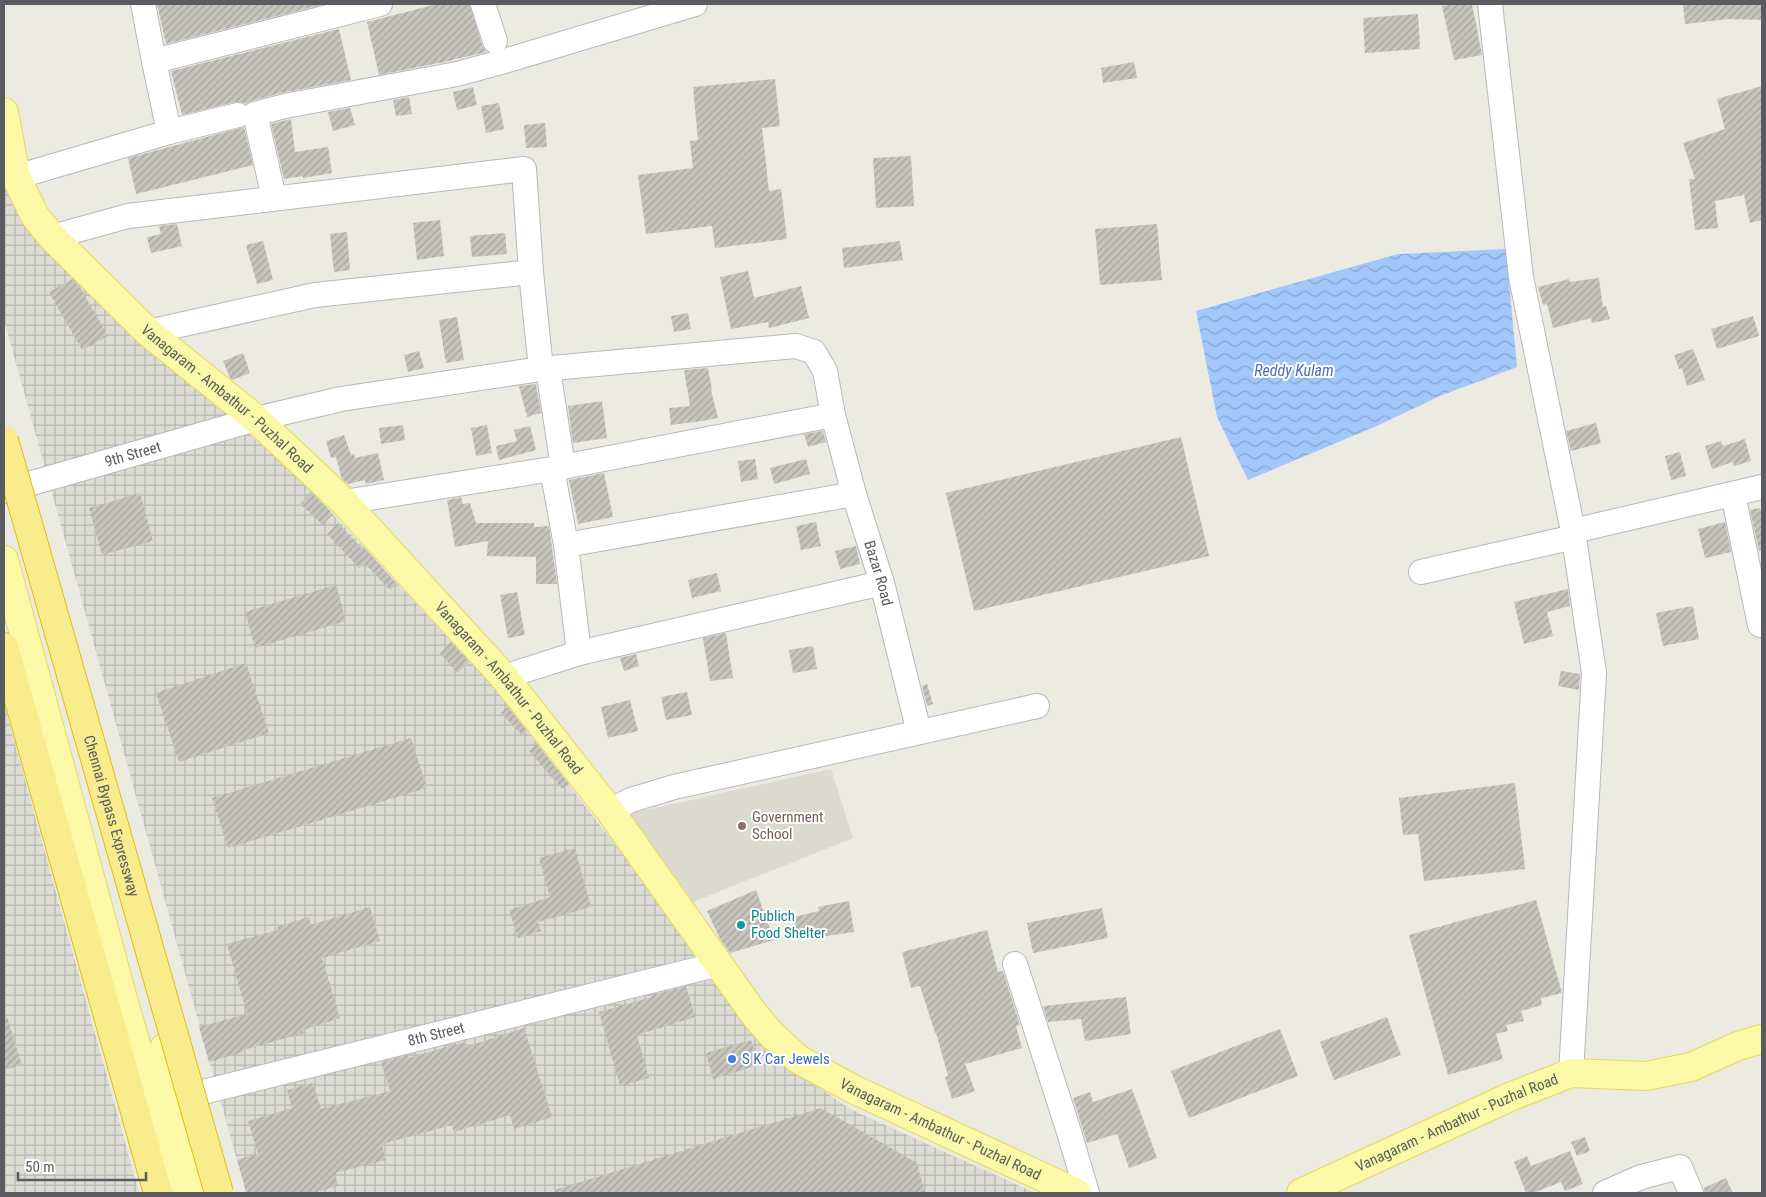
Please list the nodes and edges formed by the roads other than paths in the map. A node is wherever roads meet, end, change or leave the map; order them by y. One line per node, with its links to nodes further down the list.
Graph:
1 (144, 4): 7 (street)
2 (380, 4): 7 (street)
3 (483, 4): 6 (street)
4 (694, 4): 12 (street)
5 (1490, 4): 26 (street)
6 (495, 41)
7 (154, 61): 10 (street)
8 (4, 112): 11 (main road, Vanagaram - Ambathur - Puzhal Road)
9 (238, 115): 10 (street)
10 (169, 132): 11 (street)
11 (16, 178): 13 (main road, Vanagaram - Ambathur - Puzhal Road)
12 (274, 198): 13 (street); 14 (street)
13 (52, 237): 15 (main road, Vanagaram - Ambathur - Puzhal Road)
14 (531, 272): 15 (street); 16 (street)
15 (148, 332): 18 (main road, Vanagaram - Ambathur - Puzhal Road)
16 (545, 369): 17 (street, Bazar Road); 18 (street, 9th Street); 20 (street)
17 (833, 415): 20 (street); 23 (street, Bazar Road)
18 (256, 419): 21 (street, 9th Street); 25 (main road, Vanagaram - Ambathur - Puzhal Road)
19 (4, 440): 46 (highway, Chennai Bypass Expressway, bridge)
20 (558, 468): 25 (street); 27 (street)
21 (5, 485): 42 (main road)
22 (1762, 487): 24 (street)
23 (854, 494): 27 (street); 30 (street, Bazar Road)
24 (1733, 494): 26 (street); 31 (street)
25 (344, 502): 34 (main road, Vanagaram - Ambathur - Puzhal Road)
26 (1574, 534): 29 (street); 41 (street)
27 (566, 545): 33 (street)
28 (4, 560): 42 (main road)
29 (1421, 572)
30 (882, 583): 33 (street); 36 (street, Bazar Road)
31 (1760, 625)
32 (4, 647): 43 (highway)
33 (579, 653): 34 (street)
34 (504, 678): 37 (main road, Vanagaram - Ambathur - Puzhal Road)
35 (1037, 706): 36 (street)
36 (919, 732): 37 (street)
37 (610, 811): 38 (main road, Vanagaram - Ambathur - Puzhal Road)
38 (719, 964): 42 (street, 8th Street); 47 (main road, Vanagaram - Ambathur - Puzhal Road)
39 (1015, 964): 48 (street)
40 (1762, 1039): 41 (main road, Vanagaram - Ambathur - Puzhal Road)
41 (1571, 1074): 49 (main road, Vanagaram - Ambathur - Puzhal Road)
42 (166, 1102): 44 (main road); 45 (main road)
43 (158, 1193)
44 (179, 1193)
45 (204, 1193)
46 (219, 1193)
47 (1077, 1193)
48 (1087, 1193)
49 (1301, 1193)
50 (1605, 1193): 51 (street)
51 (1690, 1193)

